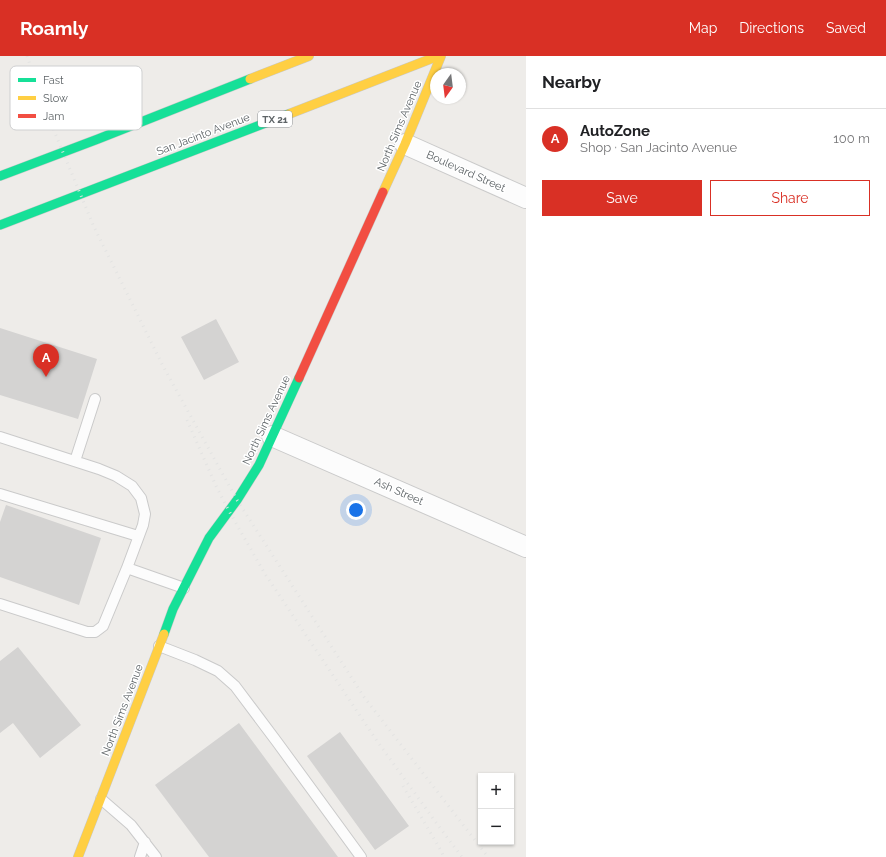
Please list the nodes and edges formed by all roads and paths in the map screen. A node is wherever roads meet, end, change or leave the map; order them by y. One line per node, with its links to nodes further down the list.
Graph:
1 (309, 56): 4 (main road)
2 (438, 56): 9 (main road, San Jacinto Avenue / TX 21)
3 (441, 56): 6 (main road, North Sims Avenue)
4 (142, 122)
5 (121, 130): 7 (main road)
6 (405, 144): 8 (street, Boulevard Street); 11 (main road, North Sims Avenue)
7 (0, 176)
8 (526, 198)
9 (0, 225)
10 (95, 399): 13 (lane)
11 (272, 436): 16 (street, Ash Street); 18 (main road, North Sims Avenue)
12 (0, 437): 13 (lane)
13 (75, 461): 15 (lane)
14 (0, 494): 15 (lane)
15 (138, 536): 17 (lane)
16 (526, 546)
17 (127, 568): 18 (lane); 19 (lane)
18 (184, 588): 20 (main road, North Sims Avenue)
19 (0, 604)
20 (159, 646): 21 (main road, North Sims Avenue); 26 (lane)
21 (101, 799): 22 (lane); 23 (main road, North Sims Avenue)
22 (145, 842): 24 (lane); 25 (lane)
23 (78, 857)
24 (140, 857)
25 (156, 857)
26 (361, 857)

